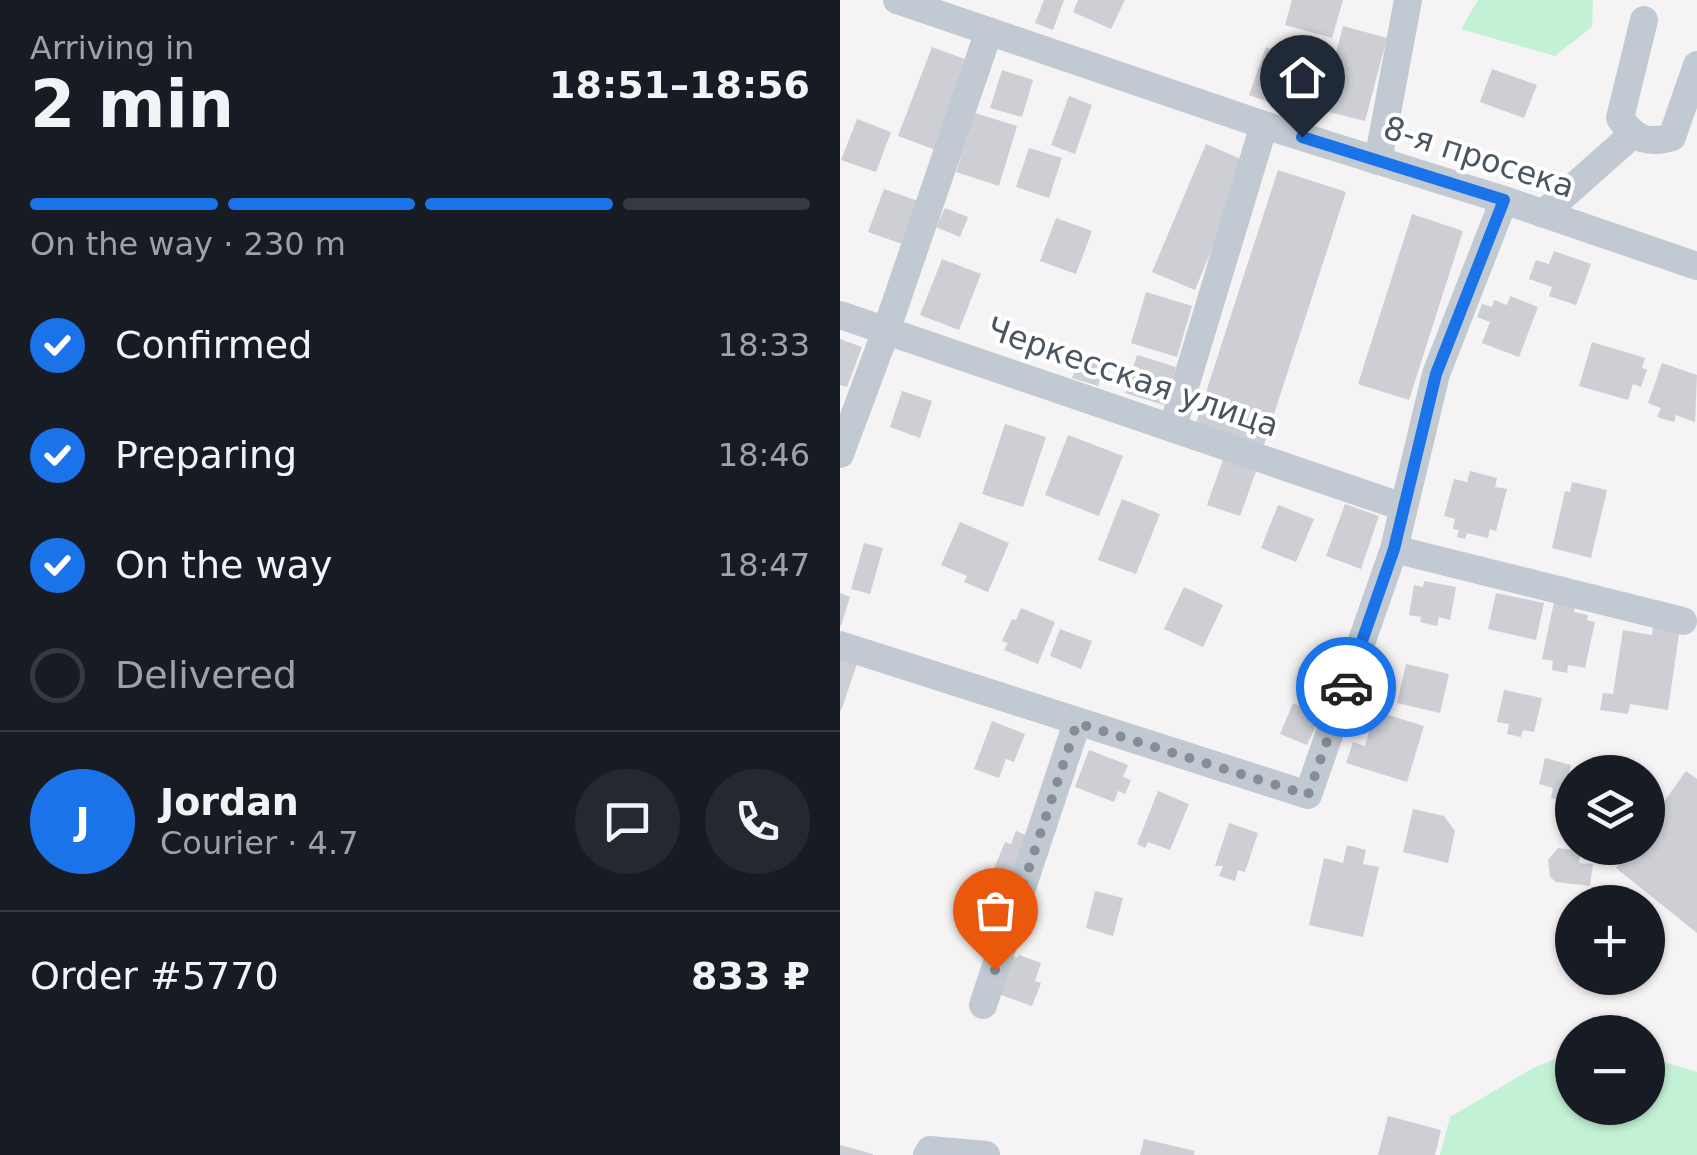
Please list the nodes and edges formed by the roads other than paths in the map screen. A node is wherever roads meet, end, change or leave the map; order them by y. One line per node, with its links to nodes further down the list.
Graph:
1 (897, 0): 4 (street, 8-я просека)
2 (1408, 0): 8 (street)
3 (1644, 20): 7 (street)
4 (988, 31): 6 (street, 8-я просека); 13 (street)
5 (1697, 66): 7 (street)
6 (1264, 125): 8 (street, 8-я просека); 14 (street)
7 (1632, 135): 10 (street)
8 (1378, 161): 9 (street, 8-я просека)
9 (1504, 200): 10 (street, 8-я просека); 16 (street)
10 (1543, 214): 11 (street, 8-я просека)
11 (1697, 266)
12 (840, 315): 13 (street, Черкесская улица)
13 (886, 331): 14 (street, Черкесская улица); 15 (street)
14 (1172, 426): 16 (street, Черкесская улица)
15 (840, 454)
16 (1403, 507): 17 (street)
17 (1394, 549): 18 (street); 20 (street)
18 (1683, 620)
19 (840, 645): 20 (street)
20 (1077, 723): 21 (street)
21 (983, 1005)
22 (927, 1155): 23 (street)
23 (986, 1155)

